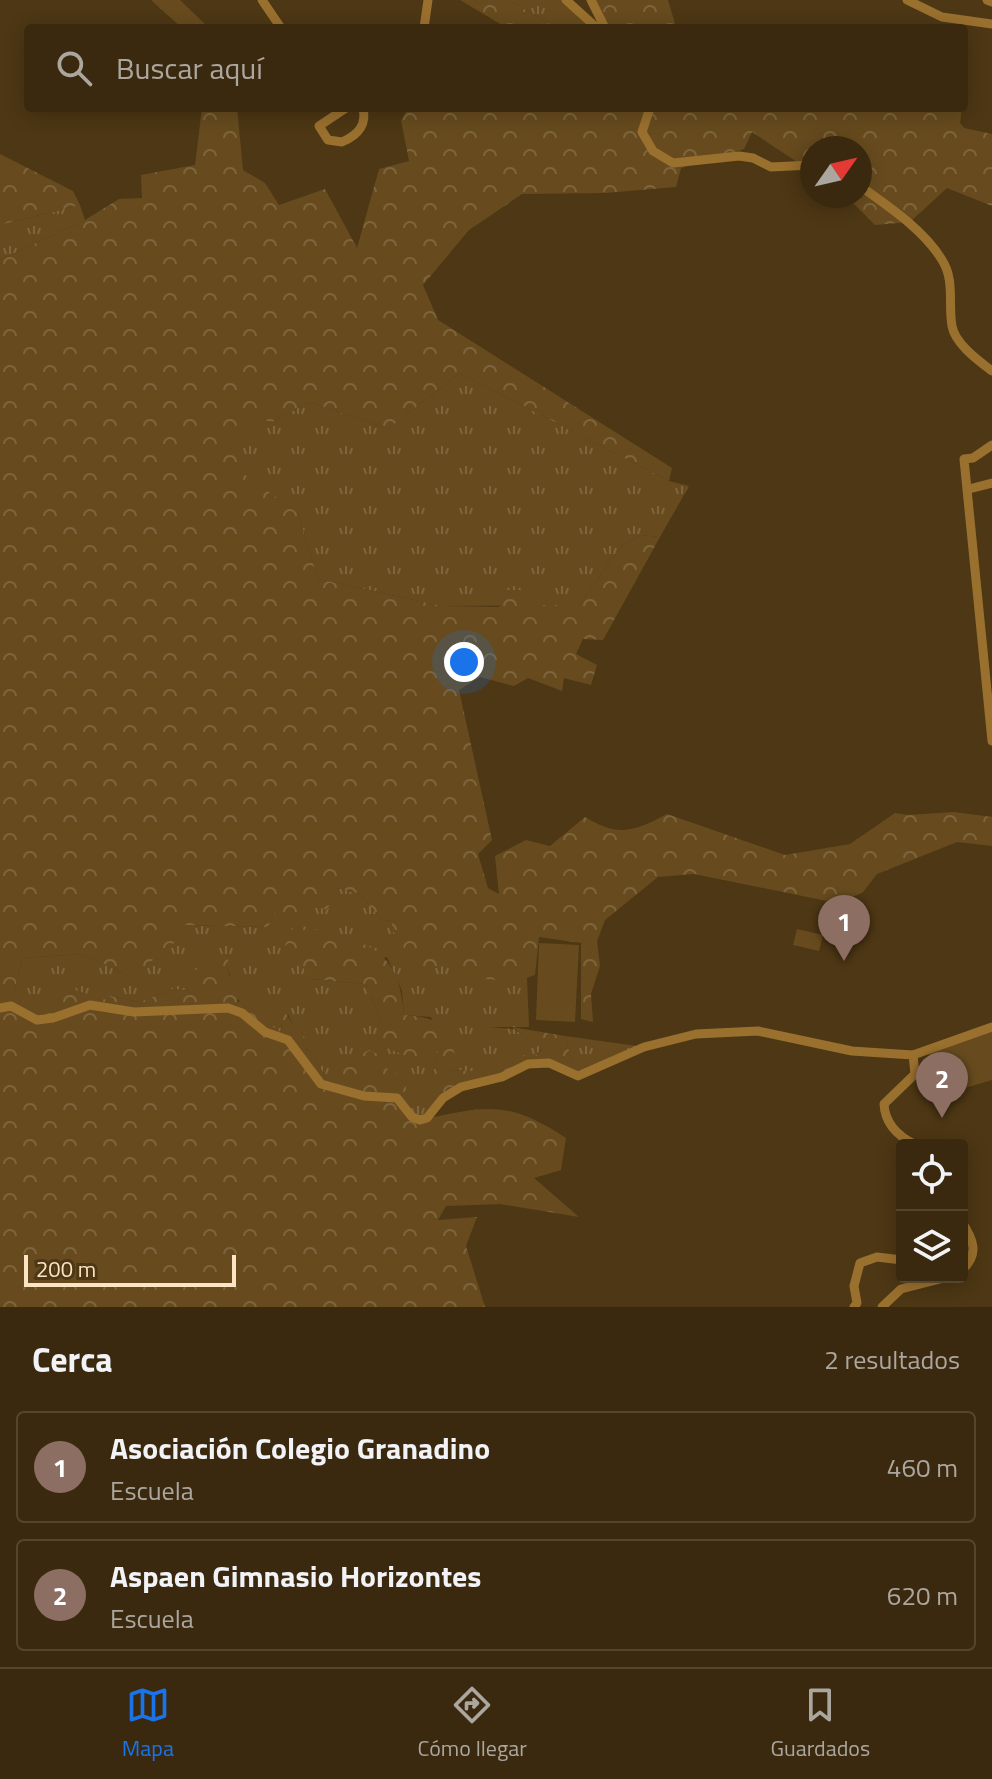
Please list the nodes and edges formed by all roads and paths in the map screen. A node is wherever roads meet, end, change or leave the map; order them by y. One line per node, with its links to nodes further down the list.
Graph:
1 (262, 0): 6 (street)
2 (428, 0): 7 (street)
3 (566, 0): 8 (street)
4 (591, 0): 9 (street)
5 (907, 0): 10 (street)
6 (278, 24)
7 (425, 24)
8 (593, 24)
9 (603, 24)
10 (992, 24)
11 (340, 112): 12 (street)
12 (364, 112)
13 (649, 112): 14 (street)
14 (800, 166)
15 (872, 195): 16 (street)
16 (992, 371)
17 (992, 445): 19 (street)
18 (992, 483): 19 (street)
19 (969, 489): 20 (street)
20 (992, 741)
21 (0, 1008): 23 (street)
22 (992, 1027): 23 (street)
23 (913, 1055): 24 (street)
24 (906, 1139)
25 (968, 1231): 26 (street)
26 (974, 1249): 27 (street); 29 (street)
27 (968, 1254)
28 (896, 1259): 31 (street)
29 (968, 1265)
30 (924, 1283): 32 (street)
31 (854, 1307)
32 (882, 1307)

